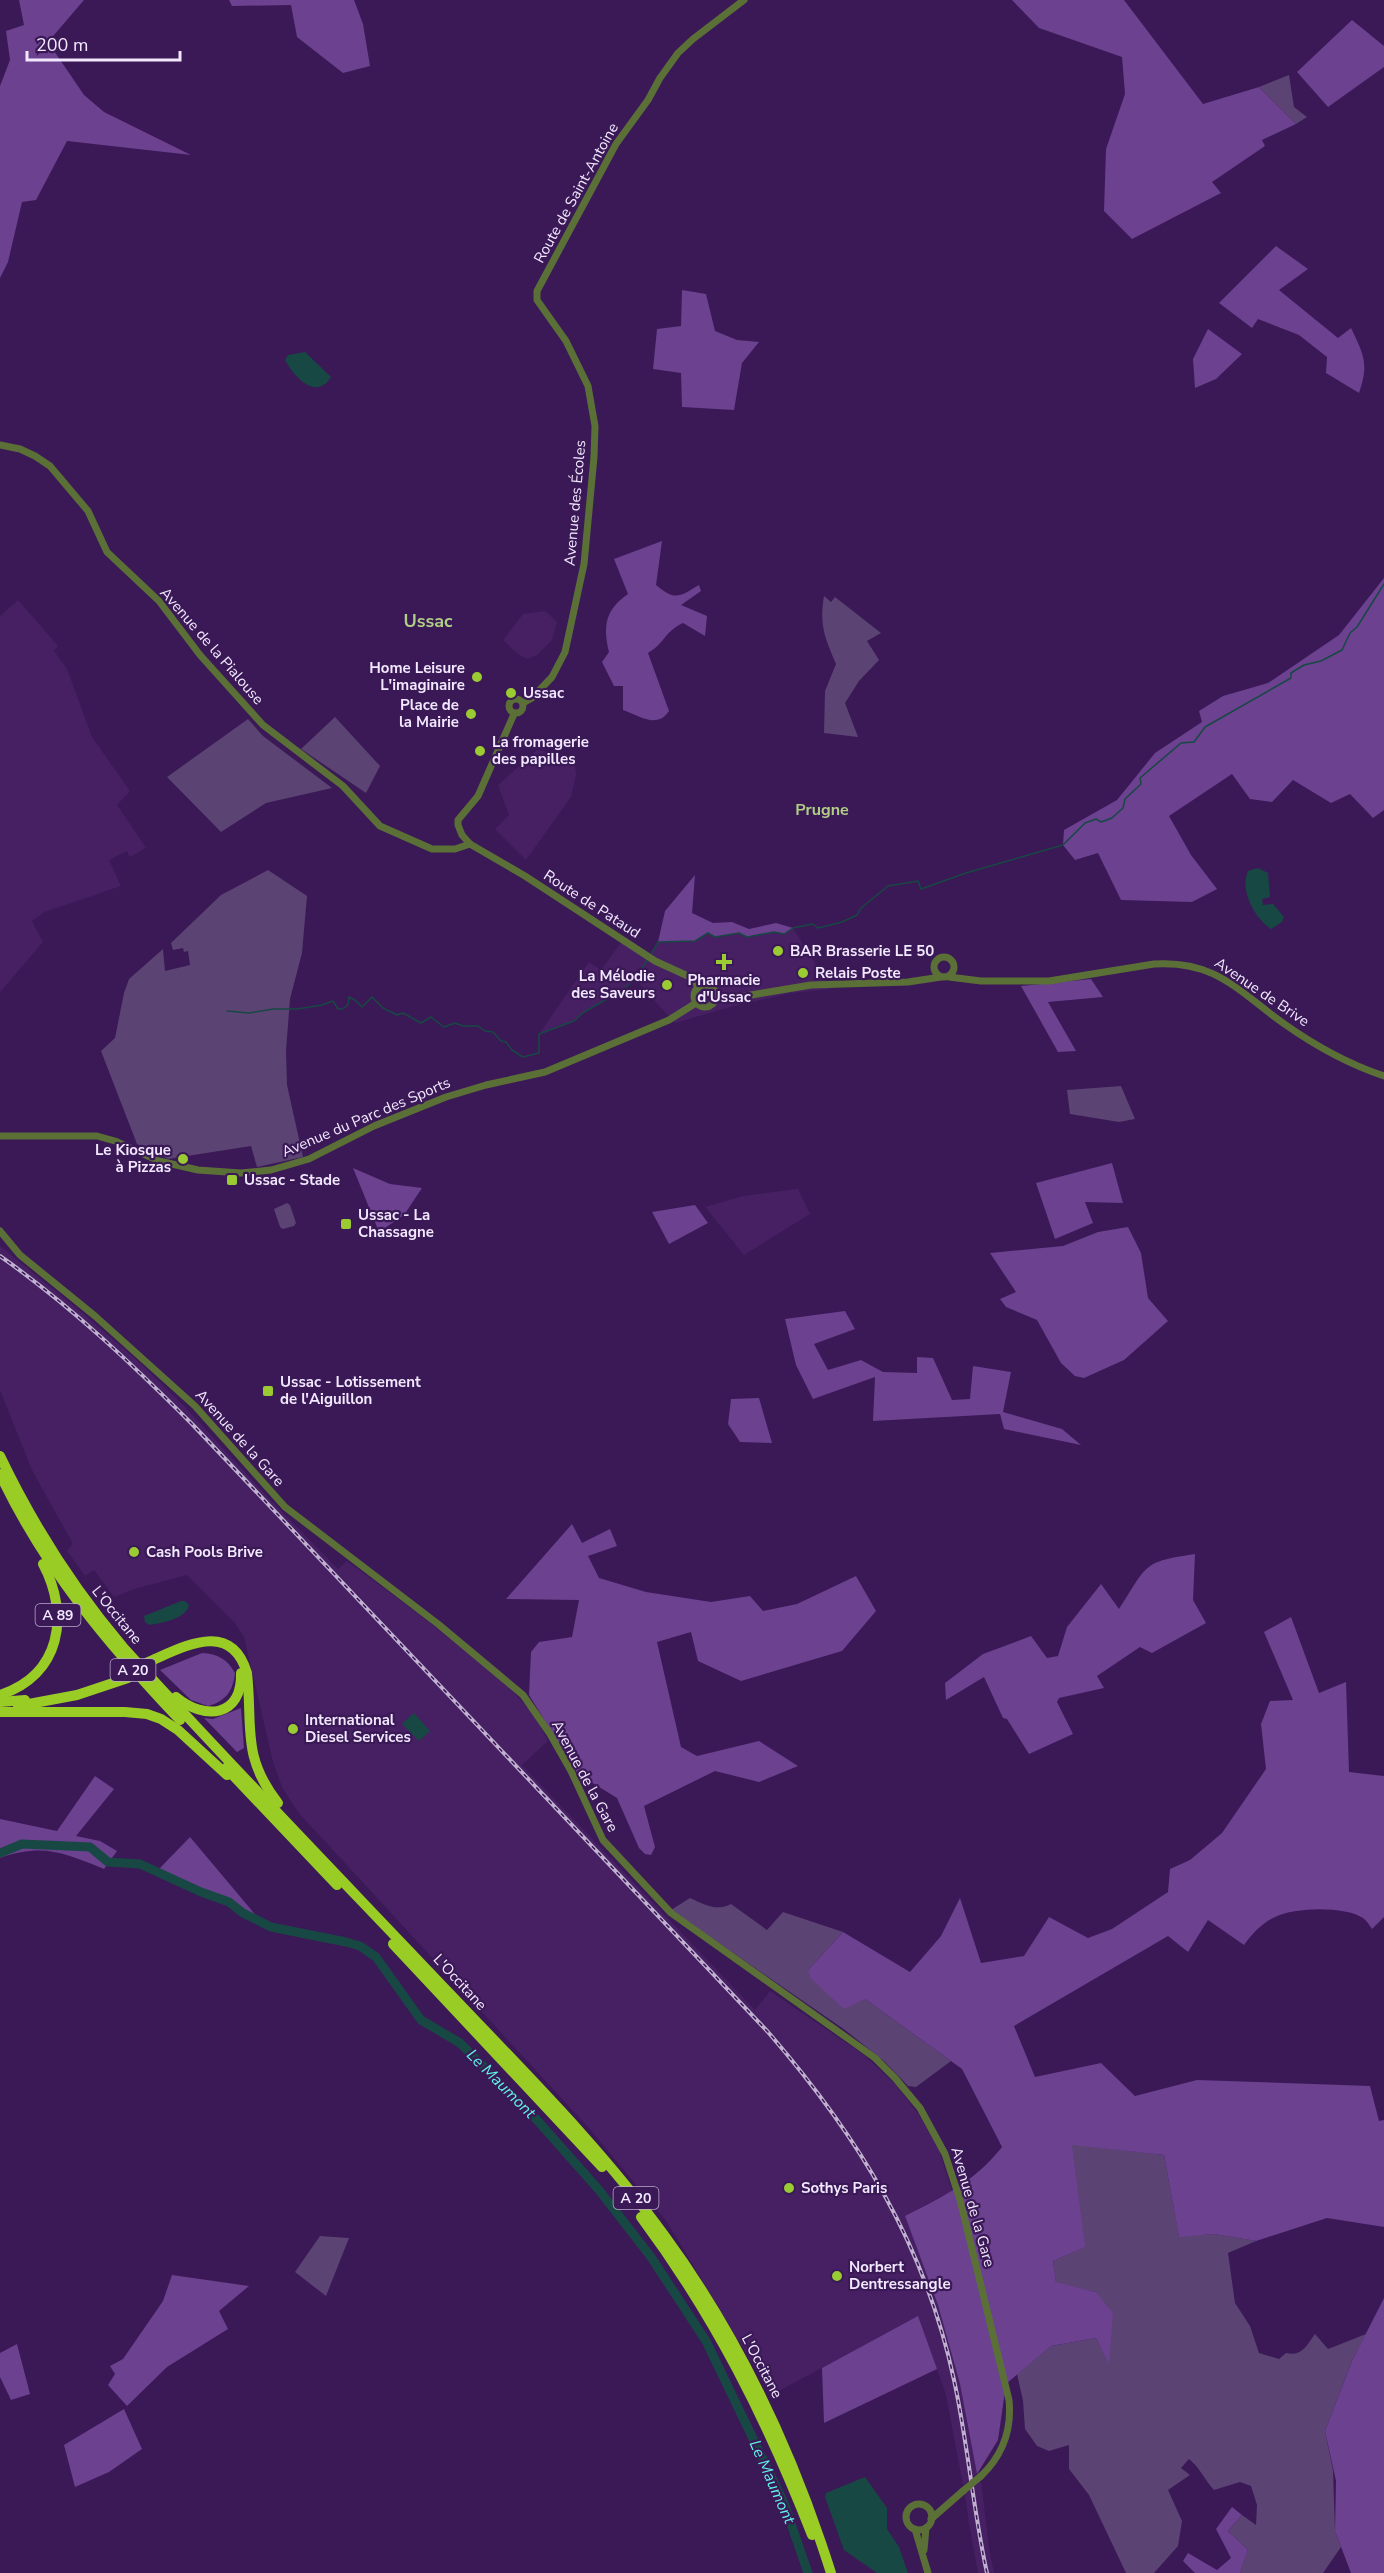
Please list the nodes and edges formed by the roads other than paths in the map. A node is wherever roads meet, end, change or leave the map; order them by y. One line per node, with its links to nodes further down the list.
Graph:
1 (744, 0): 2 (street, Route de Saint-Antoine)
2 (537, 300): 4 (street, Avenue des Écoles)
3 (0, 445): 6 (street, Avenue de la Pialouse)
4 (523, 703): 5 (street); 5 (street)
5 (514, 714): 6 (street)
6 (470, 844): 12 (street, Route de Pataud)
7 (955, 966): 8 (street); 9 (street); 11 (street)
8 (934, 967): 9 (street); 10 (street)
9 (945, 977): 10 (street, Avenue de Brive); 11 (street, Avenue de Brive)
10 (921, 980): 13 (street, Avenue de Brive)
11 (975, 981): 15 (street, Avenue de Brive)
12 (699, 987): 13 (street); 14 (street)
13 (716, 997): 14 (street)
14 (696, 1003): 16 (street, Avenue du Parc des Sports)
15 (1384, 1076)
16 (0, 1136)
17 (0, 1231): 26 (street, Avenue de la Gare, bridge)
18 (0, 1456): 22 (highway, L'Occitane / A 20)
19 (0, 1474): 20 (highway, L'Occitane / A 20)
20 (22, 1517): 23 (highway, A 89); 24 (highway, L'Occitane / A 20)
21 (157, 1662): 22 (highway); 23 (highway); 25 (highway)
22 (147, 1673): 25 (highway, L'Occitane / A 20)
23 (2, 1705): 24 (highway)
24 (264, 1809): 32 (highway, L'Occitane / A 20)
25 (308, 1843): 33 (highway, L'Occitane / A 20)
26 (948, 2503): 27 (street); 28 (street, Avenue de la Gare)
27 (928, 2508): 28 (street); 30 (street)
28 (931, 2519): 29 (street)
29 (926, 2528): 30 (street); 31 (street)
30 (915, 2529): 31 (street)
31 (924, 2555): 34 (street)
32 (824, 2573)
33 (831, 2573)
34 (928, 2573)

